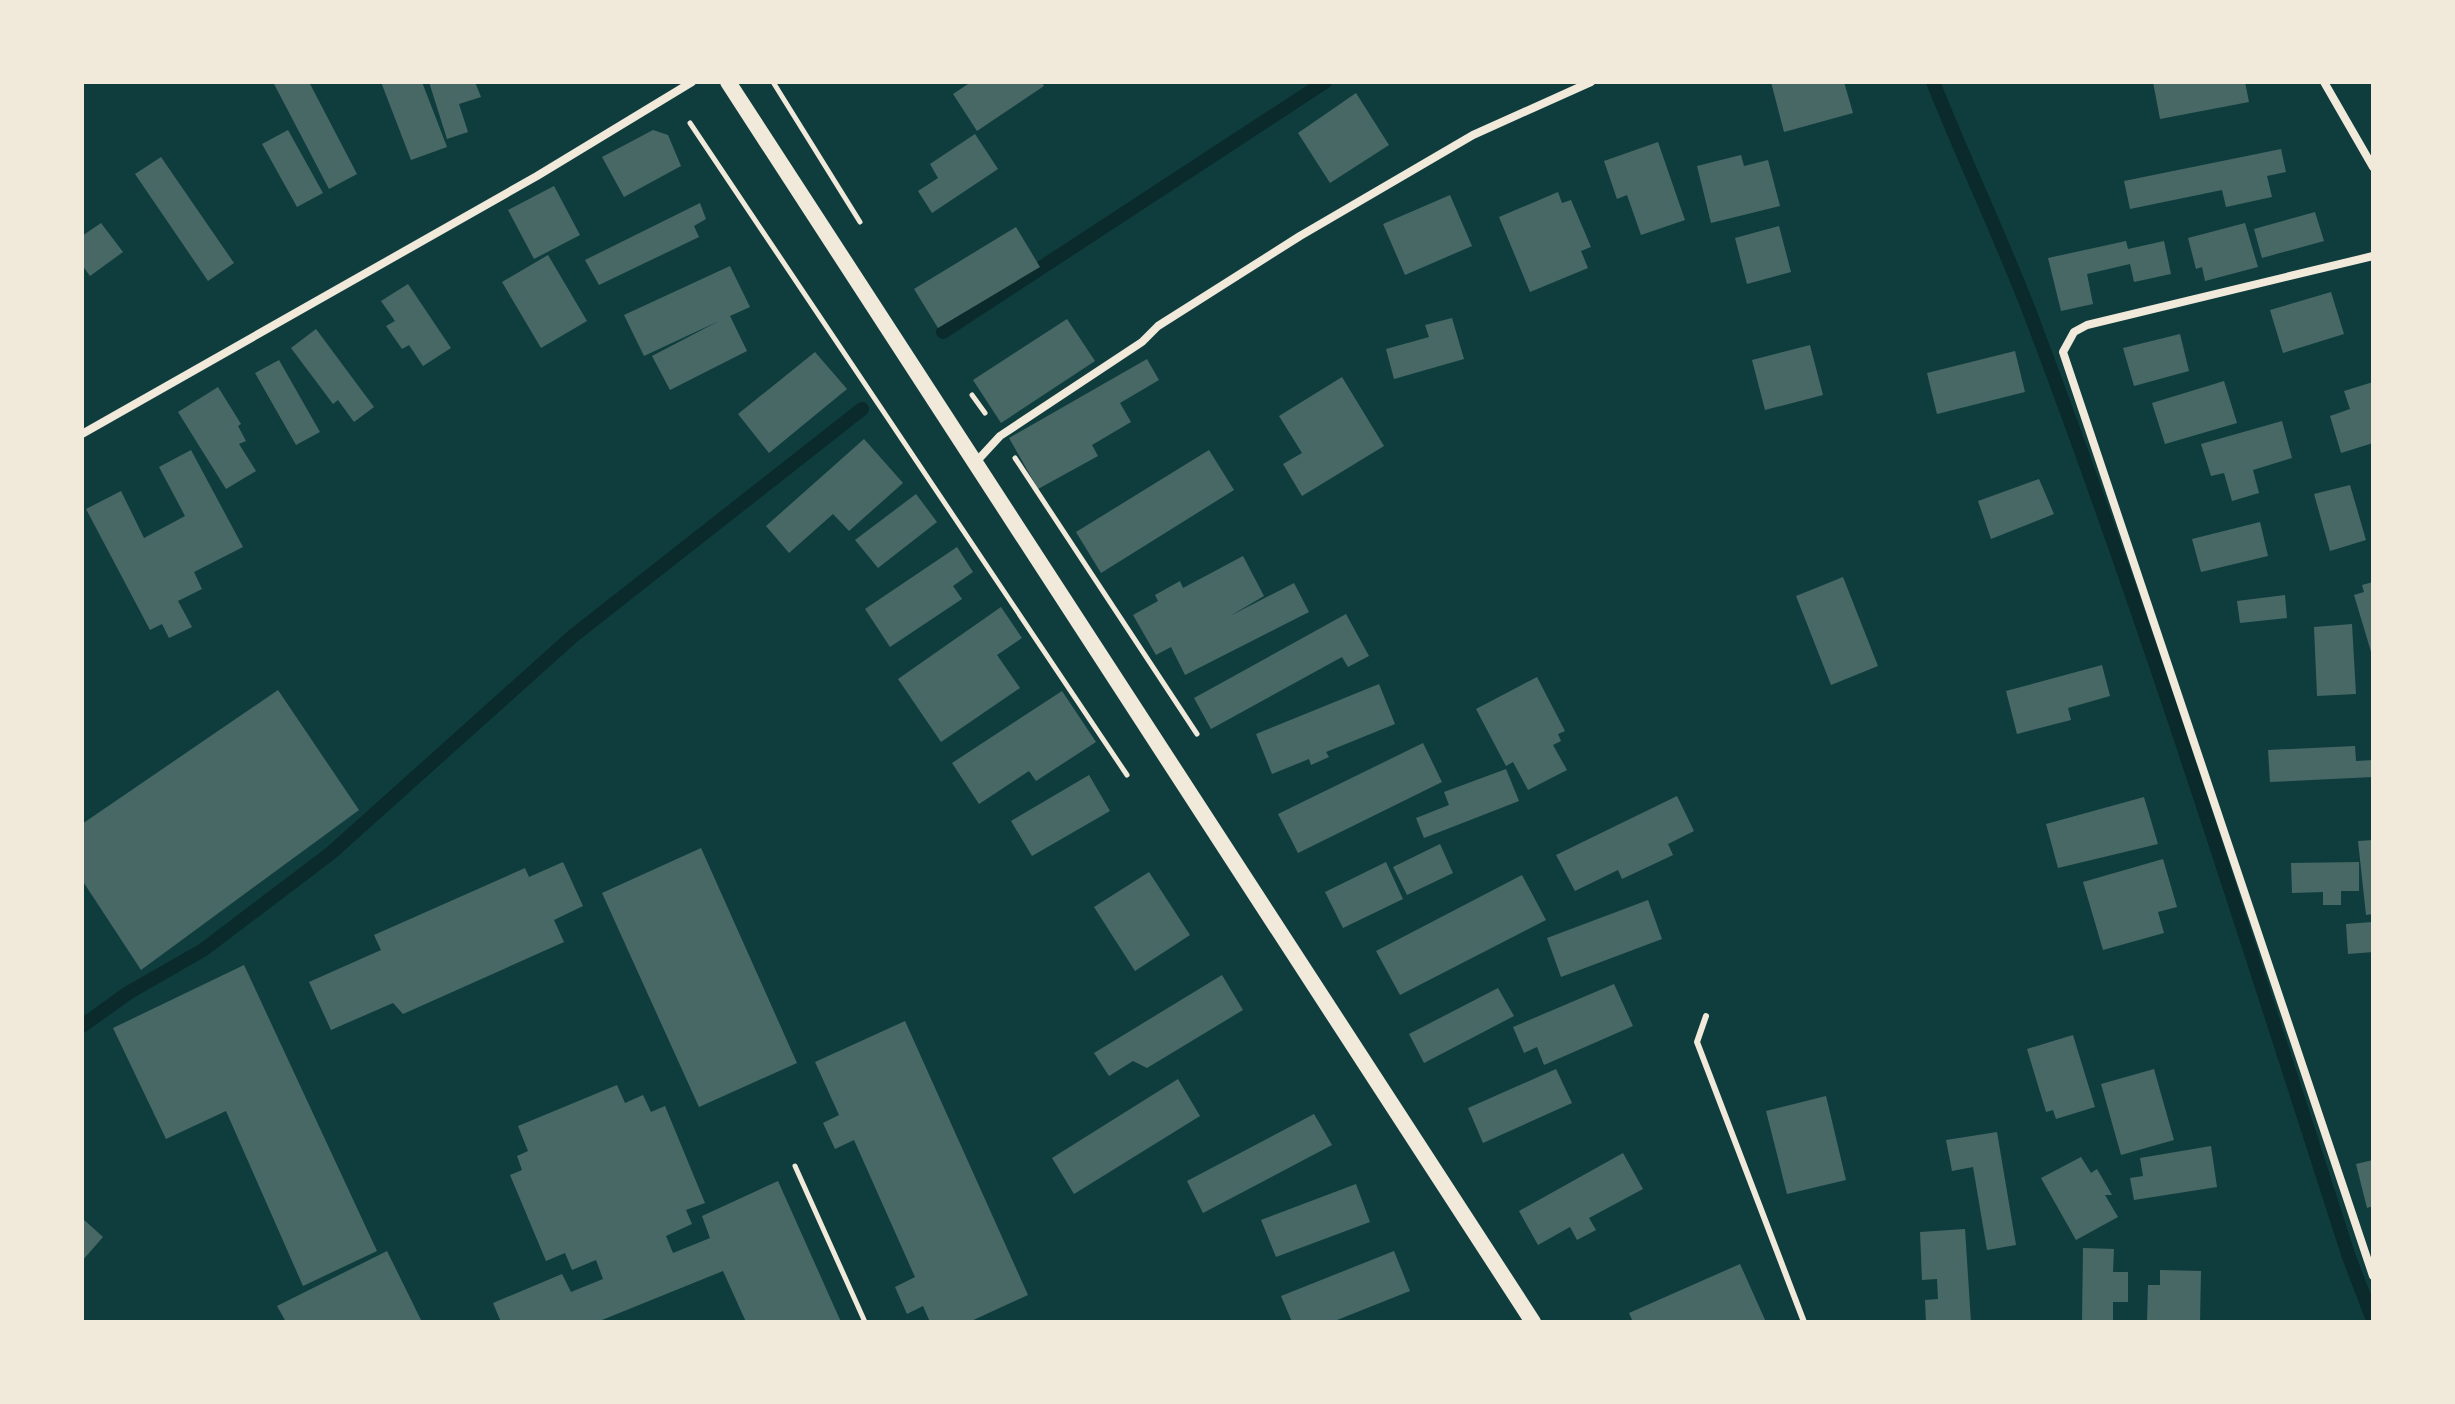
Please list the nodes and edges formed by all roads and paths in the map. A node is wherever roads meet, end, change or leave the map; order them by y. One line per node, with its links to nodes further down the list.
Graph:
1 (692, 82): 11 (street)
2 (728, 82): 13 (main road)
3 (773, 82): 8 (path)
4 (1591, 82): 12 (street)
5 (2324, 82): 7 (street)
6 (690, 123): 15 (path)
7 (2373, 167)
8 (863, 226)
9 (2373, 256): 18 (street)
10 (965, 383): 12 (path)
11 (82, 434)
12 (1000, 436): 13 (street); 14 (path)
13 (976, 463): 20 (main road)
14 (1197, 734)
15 (1127, 775)
16 (1706, 1016): 21 (lane)
17 (795, 1166): 19 (path)
18 (2373, 1276)
19 (865, 1322)
20 (1533, 1322)
21 (1804, 1322)

